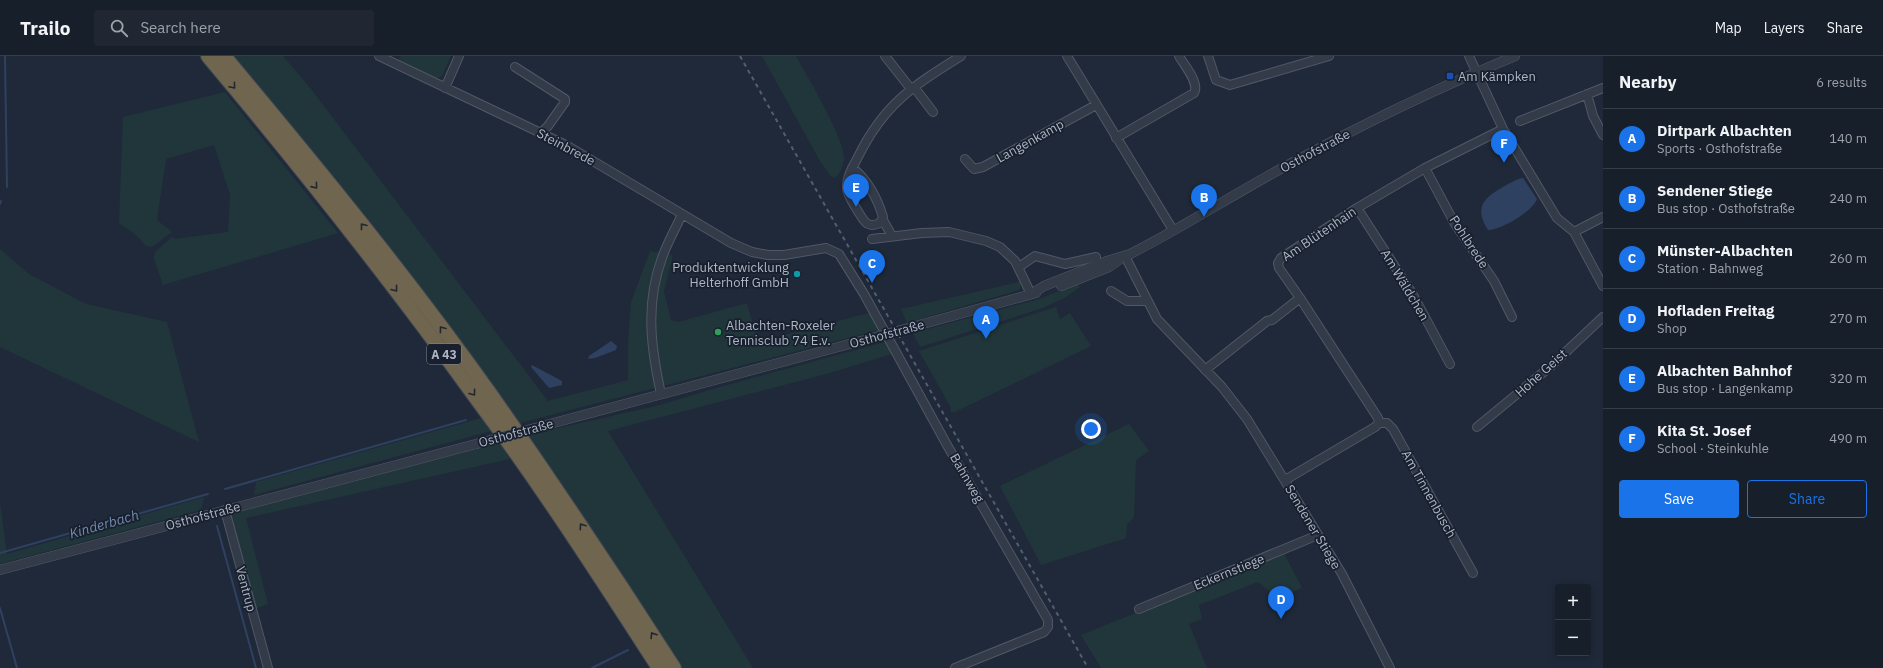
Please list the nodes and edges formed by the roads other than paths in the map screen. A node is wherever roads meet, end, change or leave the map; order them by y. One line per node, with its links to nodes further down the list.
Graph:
1 (208, 56): 60 (highway, A 43, one-way to 60)
2 (224, 56): 61 (highway, A 43, one-way to 2)
3 (379, 56): 15 (street, Steinbrede)
4 (459, 56): 15 (street)
5 (885, 56): 16 (street)
6 (961, 56): 16 (street)
7 (1067, 56): 19 (street)
8 (1179, 56): 25 (street)
9 (1208, 56): 10 (street)
10 (1329, 56)
11 (1469, 56): 14 (street)
12 (1515, 56): 14 (street, Osthofstraße)
13 (515, 67): 23 (street)
14 (1477, 72): 22 (street); 33 (street, Osthofstraße)
15 (445, 88): 23 (street, Steinbrede)
16 (912, 88): 20 (street); 27 (street)
17 (1603, 88): 18 (street)
18 (1587, 94): 21 (street); 24 (street)
19 (1096, 105): 25 (street); 26 (street, Langenkamp)
20 (933, 112)
21 (1520, 121)
22 (1503, 129): 28 (street, Am Blütenhain); 34 (street)
23 (541, 133): 30 (street, Steinbrede)
24 (1603, 135)
25 (1116, 138): 33 (street)
26 (966, 159)
27 (852, 168): 32 (street); 32 (street)
28 (1425, 168): 29 (street, Am Blütenhain); 46 (street, Pohlbrede)
29 (1357, 208): 44 (street, Am Blütenhain); 48 (street, Am Wäldchen)
30 (682, 214): 37 (street, Steinbrede); 50 (street)
31 (1603, 217): 34 (street)
32 (883, 220): 35 (street)
33 (1173, 230): 39 (street, Osthofstraße)
34 (1574, 232): 41 (street)
35 (892, 236): 36 (street); 40 (street)
36 (872, 239)
37 (826, 248): 62 (street, Bahnweg)
38 (1096, 257): 40 (street)
39 (1124, 257): 43 (street, Osthofstraße); 45 (street, Sendener Stiege)
40 (1020, 267): 43 (street)
41 (1603, 286)
42 (1111, 290): 45 (street)
43 (1031, 294): 50 (street, Osthofstraße, bridge)
44 (1300, 298): 49 (street); 51 (street)
45 (1147, 301): 49 (street, Sendener Stiege)
46 (1512, 317)
47 (1603, 317): 52 (street, Hohe Geist)
48 (1450, 364)
49 (1205, 370): 53 (street, Sendener Stiege)
50 (661, 394): 54 (street, Osthofstraße, bridge)
51 (1379, 423): 53 (street); 57 (street, Am Tinnenbusch)
52 (1478, 427)
53 (1285, 480): 55 (street, Sendener Stiege)
54 (225, 510): 56 (street, Osthofstraße); 59 (street, Ventrup)
55 (1318, 535): 58 (street, Eckernstiege); 63 (street, Sendener Stiege)
56 (0, 570)
57 (1473, 573)
58 (1139, 609)
59 (268, 668)
60 (659, 668)
61 (674, 668)
62 (955, 668)
63 (1390, 668)

